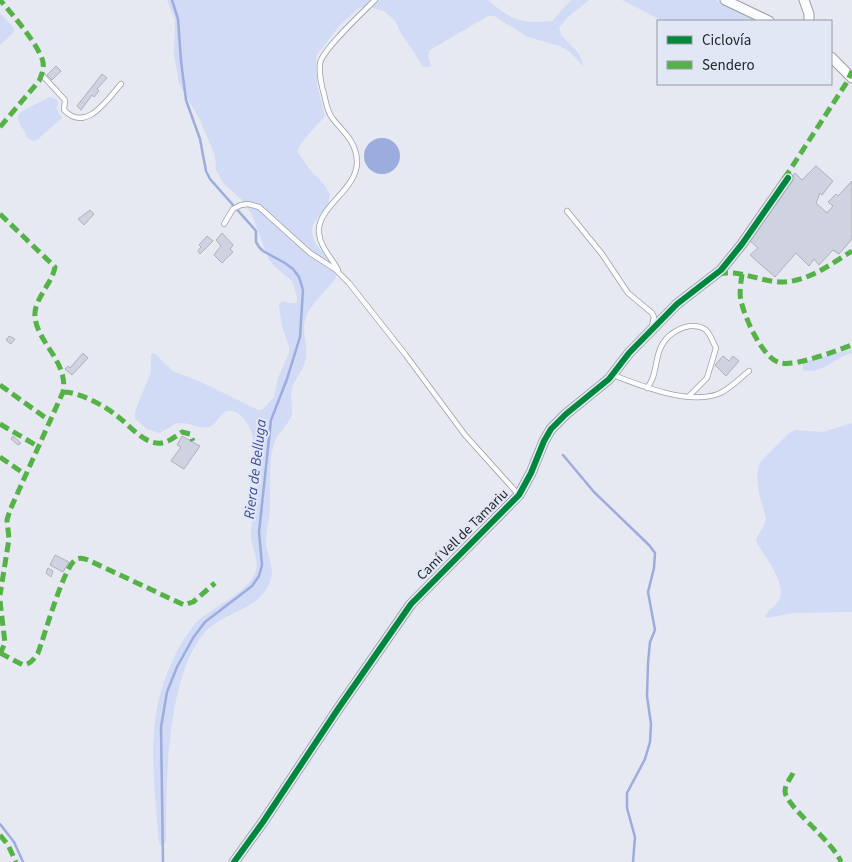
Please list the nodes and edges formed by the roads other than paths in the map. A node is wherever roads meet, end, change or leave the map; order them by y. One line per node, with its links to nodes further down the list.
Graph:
1 (375, 0): 13 (lane)
2 (725, 0): 4 (street)
3 (804, 0): 5 (street)
4 (767, 20)
5 (808, 20)
6 (832, 58): 8 (street)
7 (42, 75): 9 (lane)
8 (852, 78)
9 (121, 84)
10 (788, 178): 14 (street, Camí Vell de Tamariu)
11 (567, 211): 14 (lane)
12 (224, 224): 13 (lane)
13 (341, 276): 19 (lane)
14 (650, 332): 16 (street, Camí Vell de Tamariu)
15 (749, 371): 18 (lane)
16 (612, 375): 17 (lane); 19 (street, Camí Vell de Tamariu)
17 (647, 388): 18 (lane); 18 (lane)
18 (689, 396)
19 (519, 495): 20 (street, Camí Vell de Tamariu)
20 (234, 862)

